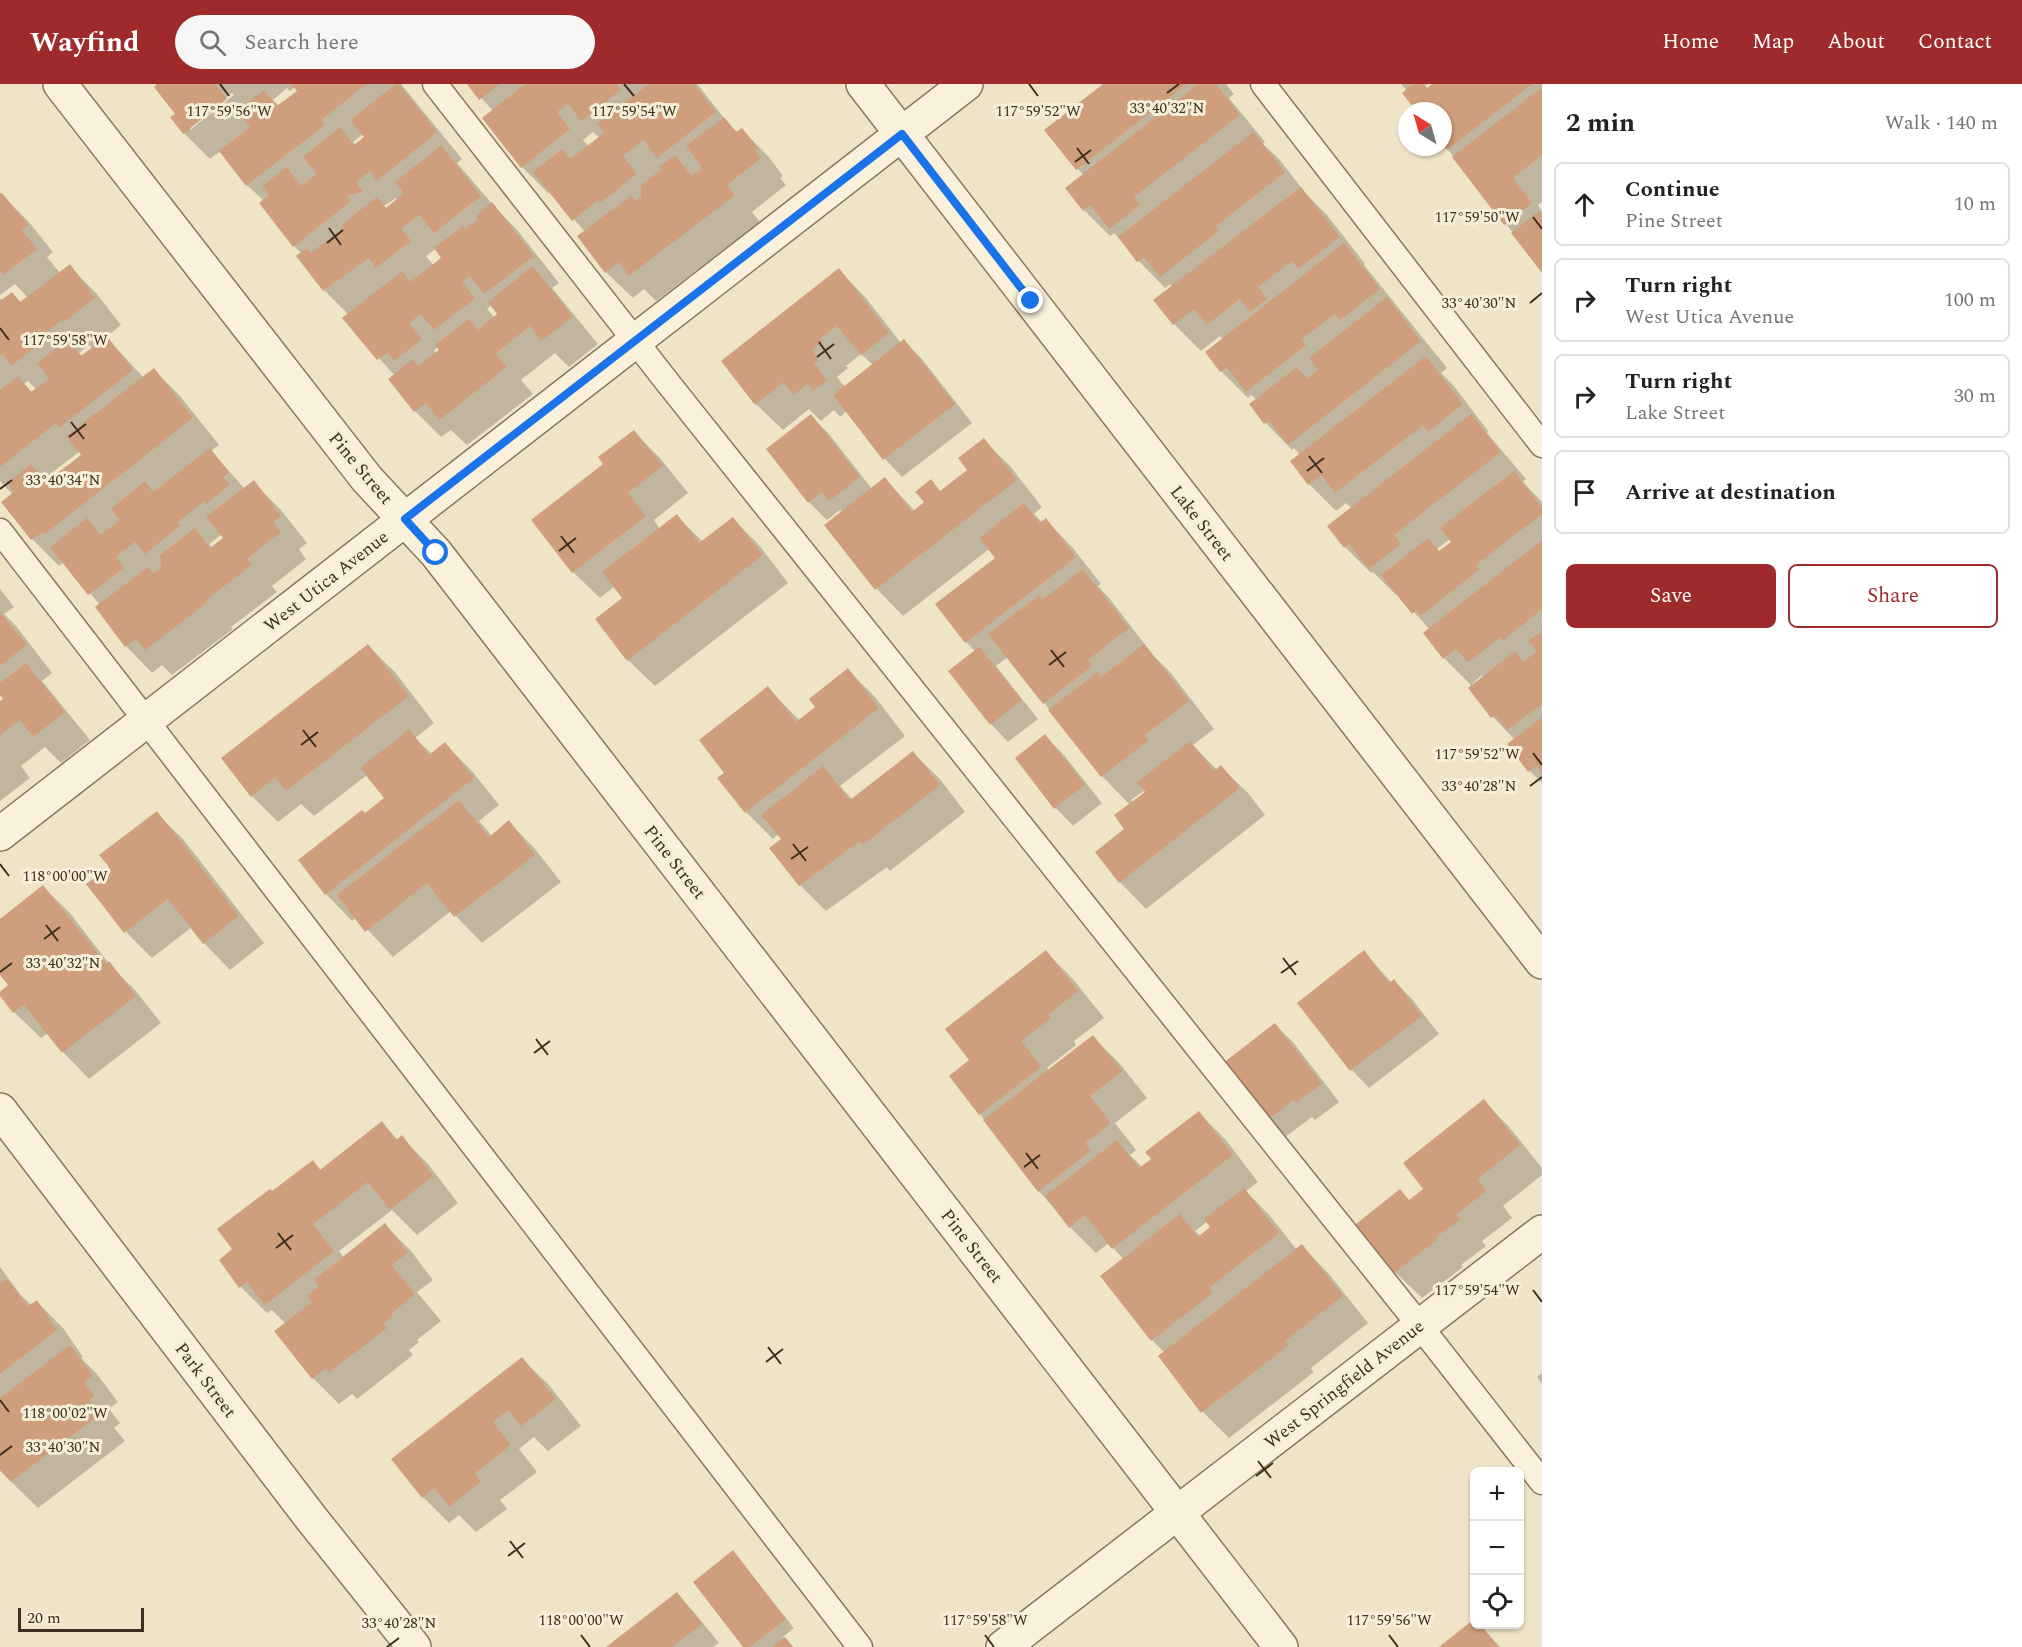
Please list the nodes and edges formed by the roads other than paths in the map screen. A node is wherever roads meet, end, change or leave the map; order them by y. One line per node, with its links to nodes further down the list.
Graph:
1 (60, 84): 9 (street, Pine Street)
2 (435, 84): 7 (lane)
3 (863, 84): 6 (street, Lake Street)
4 (966, 84): 6 (street, West Utica Avenue)
5 (1263, 84): 8 (lane)
6 (902, 134): 7 (street, West Utica Avenue); 13 (street, Lake Street)
7 (635, 341): 9 (street, West Utica Avenue); 16 (lane)
8 (1542, 445)
9 (405, 519): 11 (street, West Utica Avenue); 18 (street, Pine Street)
10 (0, 531): 11 (lane)
11 (147, 720): 12 (street, West Utica Avenue); 20 (lane)
12 (0, 834)
13 (1542, 962)
14 (0, 1110): 19 (street, Park Street)
15 (1542, 1232): 16 (street, West Springfield Avenue)
16 (1420, 1326): 17 (lane); 18 (street, West Springfield Avenue)
17 (1542, 1482)
18 (1178, 1513): 21 (street, West Springfield Avenue); 22 (street, Pine Street)
19 (414, 1647)
20 (860, 1647)
21 (1004, 1647)
22 (1281, 1647)

